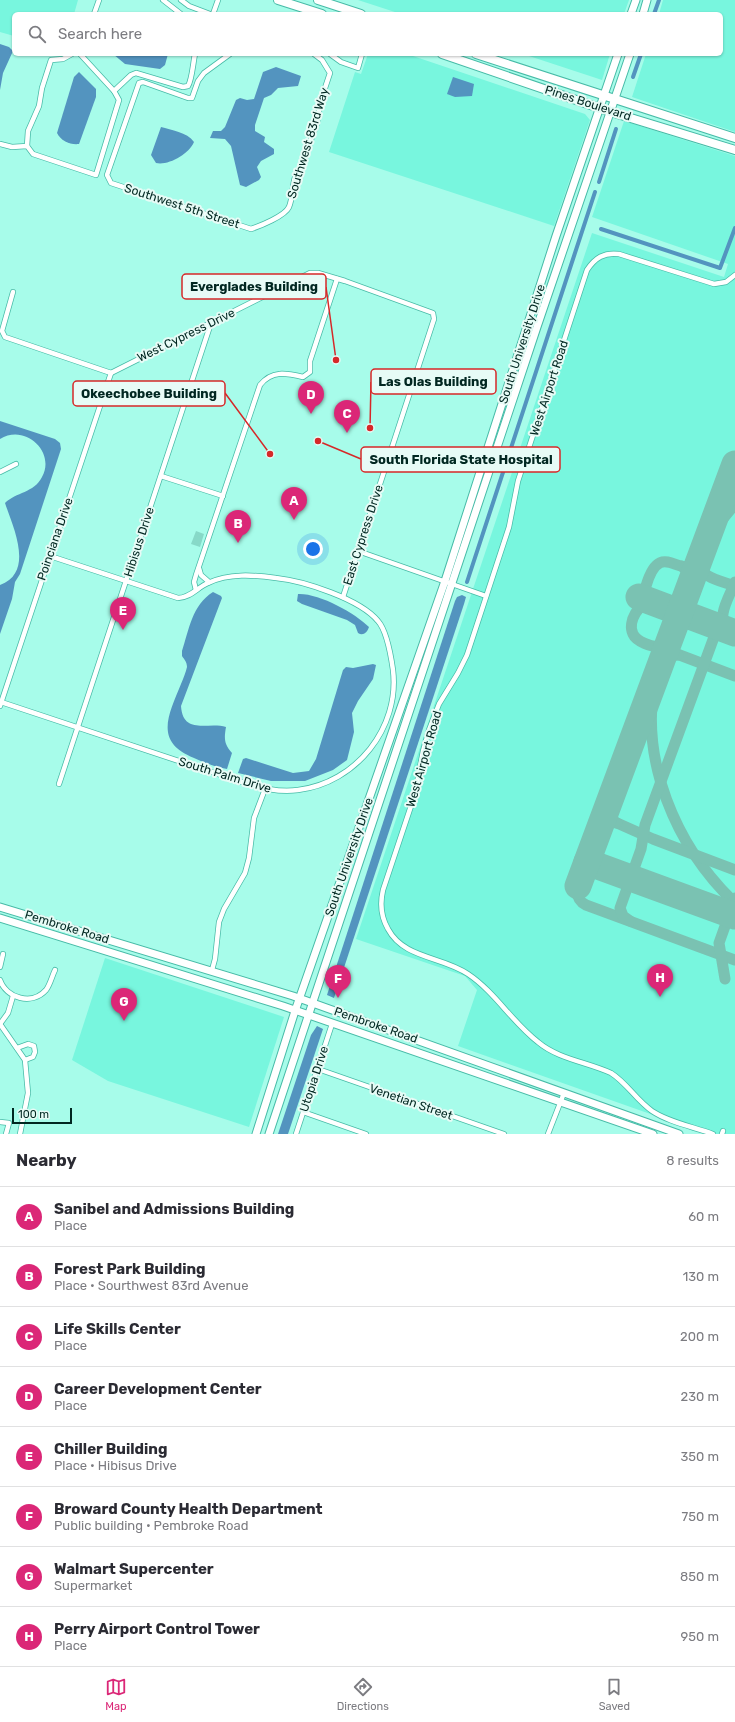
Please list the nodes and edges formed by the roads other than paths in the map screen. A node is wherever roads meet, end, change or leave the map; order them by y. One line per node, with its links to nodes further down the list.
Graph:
1 (99, 0): 9 (street)
2 (163, 0): 10 (street)
3 (181, 0): 11 (street)
4 (218, 0): 12 (street)
5 (278, 0): 13 (highway)
6 (318, 0): 14 (highway)
7 (636, 0): 15 (main road)
8 (647, 0): 16 (main road)
9 (95, 12)
10 (178, 12)
11 (205, 12)
12 (214, 12)
13 (316, 12)
14 (355, 12)
15 (632, 12)
16 (644, 12)
17 (68, 56): 41 (street)
18 (82, 56): 32 (street)
19 (194, 56): 32 (street)
20 (227, 56): 43 (street, Southwest 5th Street)
21 (317, 56): 43 (street, Southwest 83rd Way)
22 (333, 56): 23 (street)
23 (361, 56)
24 (448, 56): 31 (highway, Pines Boulevard)
25 (461, 56): 29 (highway)
26 (482, 56): 29 (highway, Pines Boulevard)
27 (617, 56): 33 (main road, South University Drive)
28 (629, 56): 34 (main road, South University Drive)
29 (490, 59): 30 (highway, Pines Boulevard)
30 (509, 65): 31 (highway); 33 (highway, Pines Boulevard)
31 (488, 70): 35 (highway, Pines Boulevard)
32 (114, 91): 41 (street)
33 (604, 96): 34 (highway, Pines Boulevard); 35 (main road, South University Drive)
34 (615, 100): 36 (main road, South University Drive); 38 (highway, Pines Boulevard)
35 (601, 108): 36 (highway, Pines Boulevard); 58 (main road, South University Drive)
36 (612, 112): 37 (highway, Pines Boulevard); 60 (main road, South University Drive)
37 (691, 136): 39 (highway); 42 (highway, Pines Boulevard)
38 (735, 138)
39 (735, 143)
40 (0, 144): 41 (street)
41 (27, 146)
42 (735, 150)
43 (257, 227)
44 (735, 275): 62 (street, West Airport Road)
45 (337, 279): 47 (street, West Cypress Drive); 48 (street, West Cypress Drive); 53 (street)
46 (13, 292): 49 (street)
47 (433, 313): 54 (street, East Cypress Drive)
48 (211, 323): 49 (street, West Cypress Drive); 52 (street, Hibisus Drive)
49 (111, 373): 55 (street, Poinciana Drive)
50 (16, 464): 51 (street)
51 (0, 472)
52 (161, 476): 53 (street); 57 (street, Hibisus Drive)
53 (223, 496): 56 (street)
54 (358, 551): 58 (street); 63 (street, East Cypress Drive)
55 (50, 556): 57 (street, South Palm Drive); 64 (street, Poinciana Drive)
56 (199, 566): 59 (street); 61 (street)
57 (127, 581): 61 (street, South Palm Drive); 65 (street, Hibisus Drive)
58 (444, 581): 60 (street); 78 (main road, South University Drive)
59 (209, 582): 61 (street, South Palm Drive); 63 (street, South Palm Drive)
60 (453, 584): 62 (street); 79 (main road, South University Drive)
61 (196, 590)
62 (486, 596): 101 (street, West Airport Road)
63 (343, 597): 67 (street, South Palm Drive)
64 (1, 704): 65 (street, South Palm Drive)
65 (78, 728): 66 (street, Hibisus Drive); 67 (street, South Palm Drive)
66 (59, 784)
67 (265, 789): 75 (street)
68 (0, 907): 70 (main road, Pembroke Road)
69 (0, 918): 71 (main road, Pembroke Road)
70 (46, 921): 71 (main road); 75 (main road, Pembroke Road)
71 (43, 931): 80 (main road, Pembroke Road)
72 (2, 954): 73 (street)
73 (0, 967)
74 (55, 970): 77 (street)
75 (212, 970): 78 (main road, Pembroke Road)
76 (0, 980): 77 (street)
77 (13, 996): 82 (street)
78 (300, 998): 79 (main road, Pembroke Road); 80 (main road, South University Drive)
79 (312, 1003): 81 (main road, South University Drive); 87 (main road, Pembroke Road)
80 (295, 1011): 81 (main road, Pembroke Road); 93 (main road, South University Drive)
81 (307, 1015): 83 (main road, Pembroke Road); 94 (main road, South University Drive)
82 (0, 1024): 84 (street)
83 (332, 1024): 86 (street, Utopia Drive); 88 (main road, Pembroke Road)
84 (17, 1048): 85 (street); 85 (street)
85 (25, 1060): 92 (street)
86 (318, 1069): 89 (street, Utopia Drive); 97 (street, Venetian Street)
87 (564, 1093): 88 (street); 100 (main road, Pembroke Road)
88 (561, 1102): 98 (street); 99 (main road, Pembroke Road)
89 (303, 1112): 95 (street, Utopia Drive); 96 (street)
90 (0, 1122): 91 (street)
91 (6, 1134)
92 (20, 1134)
93 (257, 1134)
94 (269, 1134)
95 (296, 1134)
96 (366, 1134)
97 (504, 1134)
98 (548, 1134)
99 (653, 1134)
100 (679, 1134)
101 (713, 1134)

